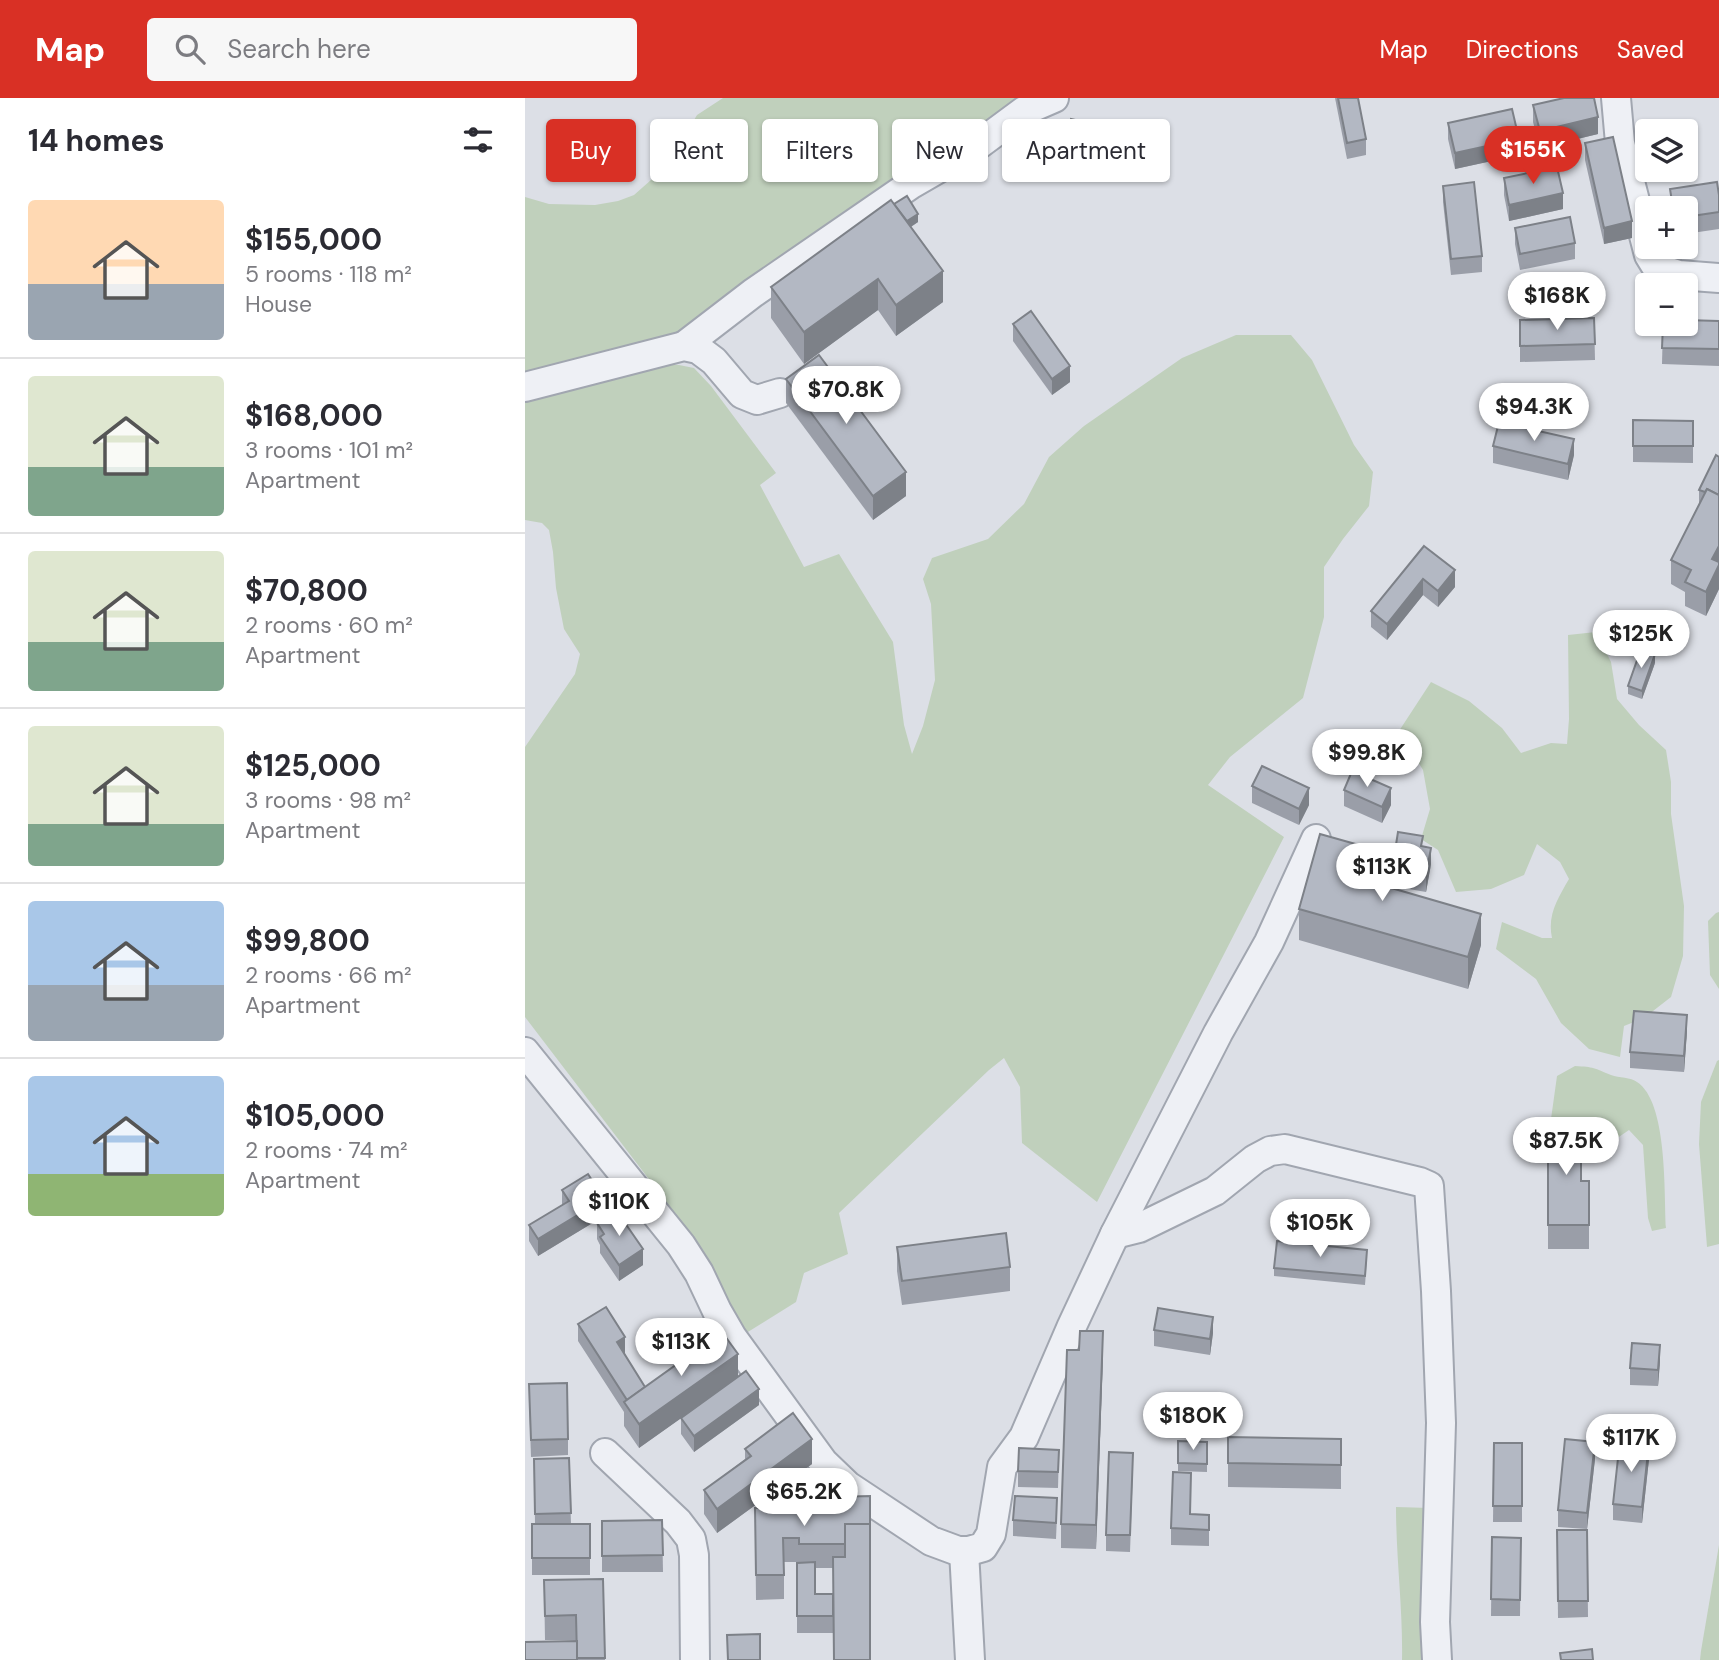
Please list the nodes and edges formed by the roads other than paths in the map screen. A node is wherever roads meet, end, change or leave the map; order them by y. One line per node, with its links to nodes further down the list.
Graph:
1 (1054, 98): 4 (street)
2 (1616, 98): 3 (street)
3 (1719, 278)
4 (684, 346): 5 (street); 6 (street)
5 (525, 387)
6 (780, 393)
7 (1316, 839): 9 (street)
8 (525, 1052): 11 (street)
9 (1115, 1234): 11 (street); 14 (street)
10 (605, 1453): 12 (street)
11 (964, 1551): 13 (street)
12 (695, 1660)
13 (970, 1660)
14 (1437, 1660)

